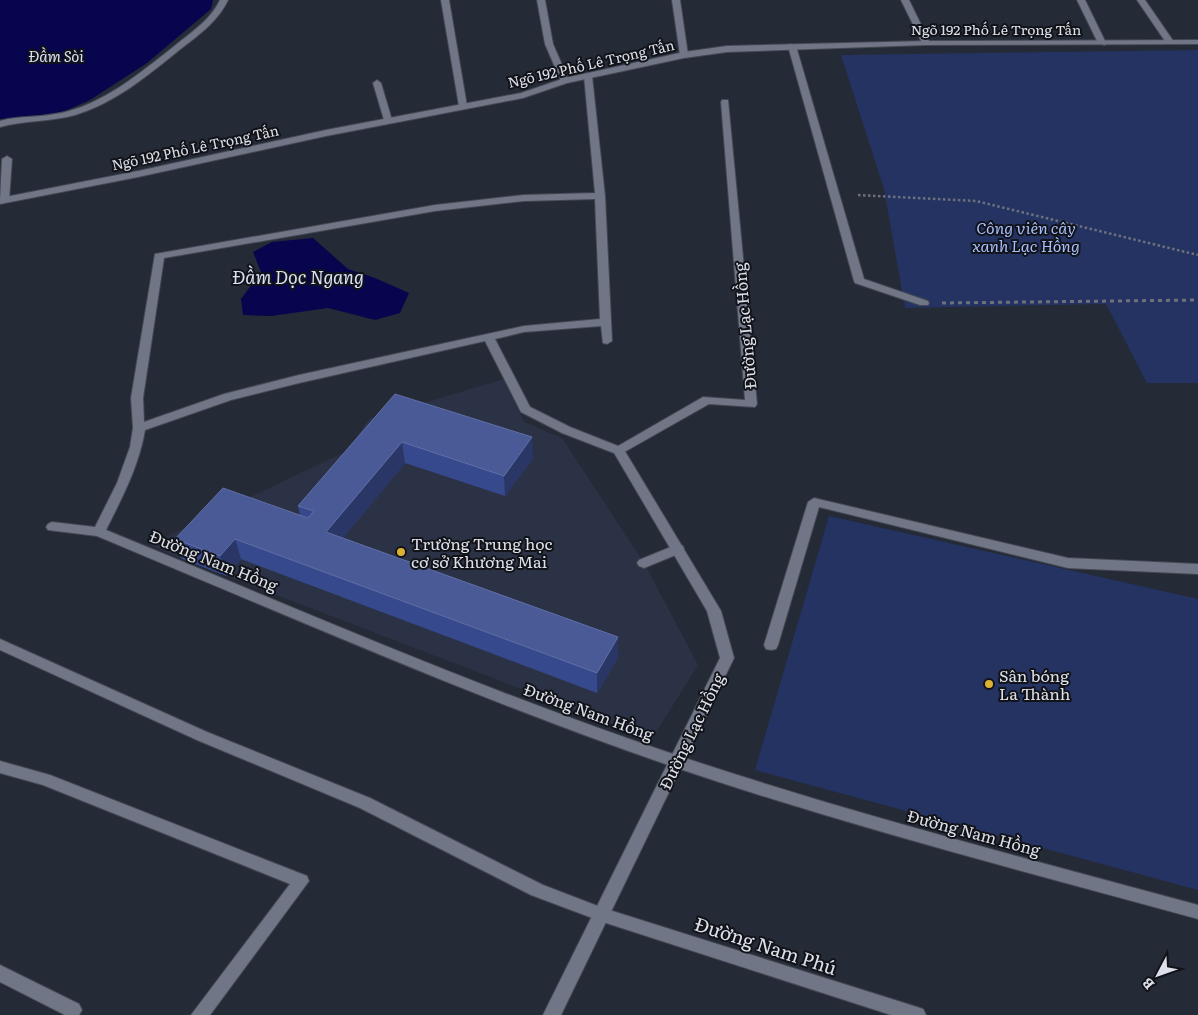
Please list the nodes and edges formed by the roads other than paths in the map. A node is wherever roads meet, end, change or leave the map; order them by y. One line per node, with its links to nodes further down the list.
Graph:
1 (224, 0): 20 (street)
2 (445, 0): 18 (street)
3 (541, 0): 15 (street)
4 (676, 0): 13 (street)
5 (905, 0): 10 (street)
6 (1081, 0): 11 (street)
7 (1141, 0): 8 (street)
8 (1170, 42): 9 (street, Ngõ 192 Phố Lê Trọng Tấn); 11 (street, Ngõ 192 Phố Lê Trọng Tấn)
9 (1198, 42)
10 (926, 43): 11 (street, Ngõ 192 Phố Lê Trọng Tấn); 12 (street, Ngõ 192 Phố Lê Trọng Tấn)
11 (1102, 43)
12 (792, 46): 13 (street, Ngõ 192 Phố Lê Trọng Tấn); 24 (street)
13 (684, 55): 14 (street, Ngõ 192 Phố Lê Trọng Tấn)
14 (588, 76): 15 (street, Ngõ 192 Phố Lê Trọng Tấn); 22 (street)
15 (564, 81): 18 (street, Ngõ 192 Phố Lê Trọng Tấn)
16 (377, 83): 19 (street)
17 (725, 102): 29 (street, Đường Lạc Hồng)
18 (463, 106): 19 (street, Ngõ 192 Phố Lê Trọng Tấn)
19 (388, 120): 23 (street, Ngõ 192 Phố Lê Trọng Tấn)
20 (0, 124)
21 (8, 159): 23 (street)
22 (600, 196): 25 (street); 28 (street)
23 (2, 201)
24 (924, 303)
25 (606, 322): 26 (street); 27 (street)
26 (489, 337): 28 (street); 29 (street)
27 (607, 342)
28 (139, 428): 31 (street)
29 (619, 451): 32 (street, Đường Lạc Hồng)
30 (52, 527): 31 (street, Đường Nam Hồng)
31 (99, 532): 37 (street, Đường Nam Hồng)
32 (678, 549): 33 (street); 37 (street, Đường Lạc Hồng)
33 (644, 563)
34 (1198, 569): 36 (street)
35 (0, 644): 40 (street, Đường Nam Phú)
36 (771, 644)
37 (675, 761): 39 (street, Đường Nam Hồng); 40 (street, Đường Lạc Hồng)
38 (0, 766): 43 (street)
39 (1198, 912)
40 (603, 915): 44 (street, Đường Lạc Hồng); 45 (street, Đường Nam Phú)
41 (0, 973): 42 (street)
42 (74, 1010)
43 (200, 1015)
44 (552, 1015)
45 (916, 1015)

